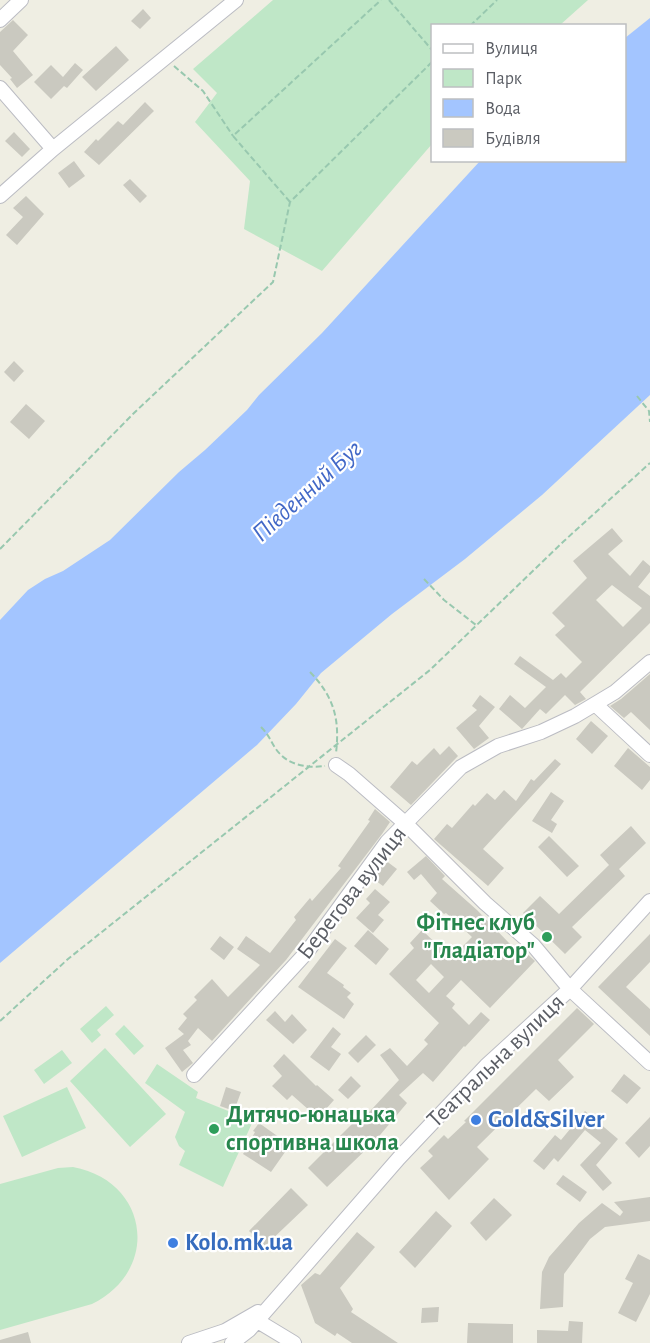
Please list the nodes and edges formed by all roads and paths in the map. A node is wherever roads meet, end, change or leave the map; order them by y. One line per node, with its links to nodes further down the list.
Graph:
1 (21, 0): 6 (street)
2 (236, 0): 9 (street)
3 (381, 0): 12 (path)
4 (389, 0): 8 (path)
5 (497, 0): 7 (path)
6 (0, 20)
7 (473, 24)
8 (431, 49)
9 (166, 58): 12 (path); 13 (street)
10 (431, 63): 15 (path)
11 (0, 88): 13 (street)
12 (233, 136): 15 (path)
13 (53, 149): 14 (street)
14 (0, 196)
15 (290, 202): 19 (path)
16 (637, 396): 17 (path)
17 (650, 422)
18 (650, 463): 21 (path)
19 (0, 549)
20 (424, 579): 21 (path)
21 (476, 625): 26 (path)
22 (650, 662): 24 (street, Берегова вулиця)
23 (310, 672): 26 (path)
24 (595, 704): 27 (street); 30 (street, Берегова вулиця)
25 (261, 727): 29 (path)
26 (337, 743): 28 (path); 29 (path)
27 (650, 755)
28 (336, 765): 29 (path); 30 (street)
29 (308, 766): 33 (path)
30 (406, 824): 32 (street); 35 (street, Берегова вулиця)
31 (650, 901): 32 (street, Театральна вулиця)
32 (570, 989): 34 (street); 36 (street, Театральна вулиця)
33 (0, 1021)
34 (650, 1063)
35 (194, 1075)
36 (266, 1308): 37 (street, Театральна вулиця); 38 (street)
37 (250, 1331): 39 (street, Театральна вулиця); 40 (street)
38 (189, 1343)
39 (232, 1343)
40 (294, 1343)

